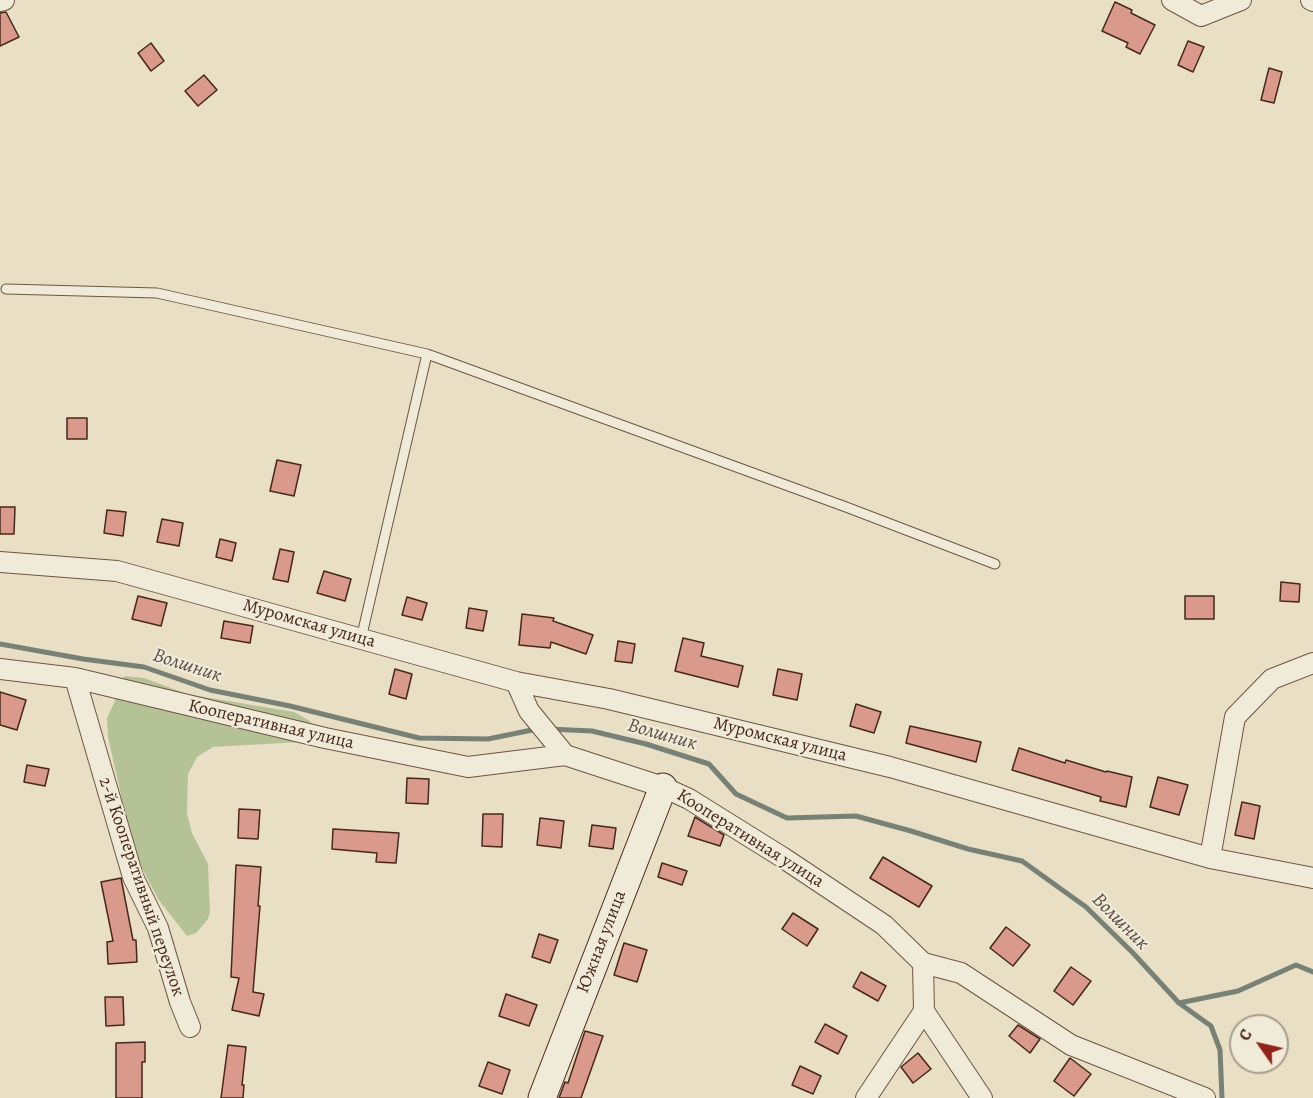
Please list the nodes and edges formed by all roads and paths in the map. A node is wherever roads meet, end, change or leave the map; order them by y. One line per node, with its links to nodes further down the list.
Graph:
1 (1172, 0): 2 (street)
2 (1241, 0)
3 (6, 289): 4 (lane)
4 (427, 354): 6 (lane); 7 (lane)
5 (0, 562): 7 (street, Муромская улица)
6 (995, 564)
7 (361, 639): 11 (street, Муромская улица)
8 (1313, 663): 14 (street)
9 (0, 669): 10 (street, Кооперативная улица)
10 (75, 678): 12 (street, Кооперативная улица); 18 (street, 2-й Кооперативный переулок)
11 (516, 682): 12 (street); 14 (street, Муромская улица)
12 (565, 755): 13 (street, Кооперативная улица)
13 (663, 787): 16 (street, Кооперативная улица); 19 (street, Южная улица)
14 (1210, 858): 15 (street, Муромская улица)
15 (1313, 878)
16 (923, 963): 17 (street); 22 (street, Кооперативная улица)
17 (924, 1011): 20 (street); 21 (street)
18 (190, 1027)
19 (542, 1098)
20 (867, 1098)
21 (982, 1098)
22 (1205, 1098)

